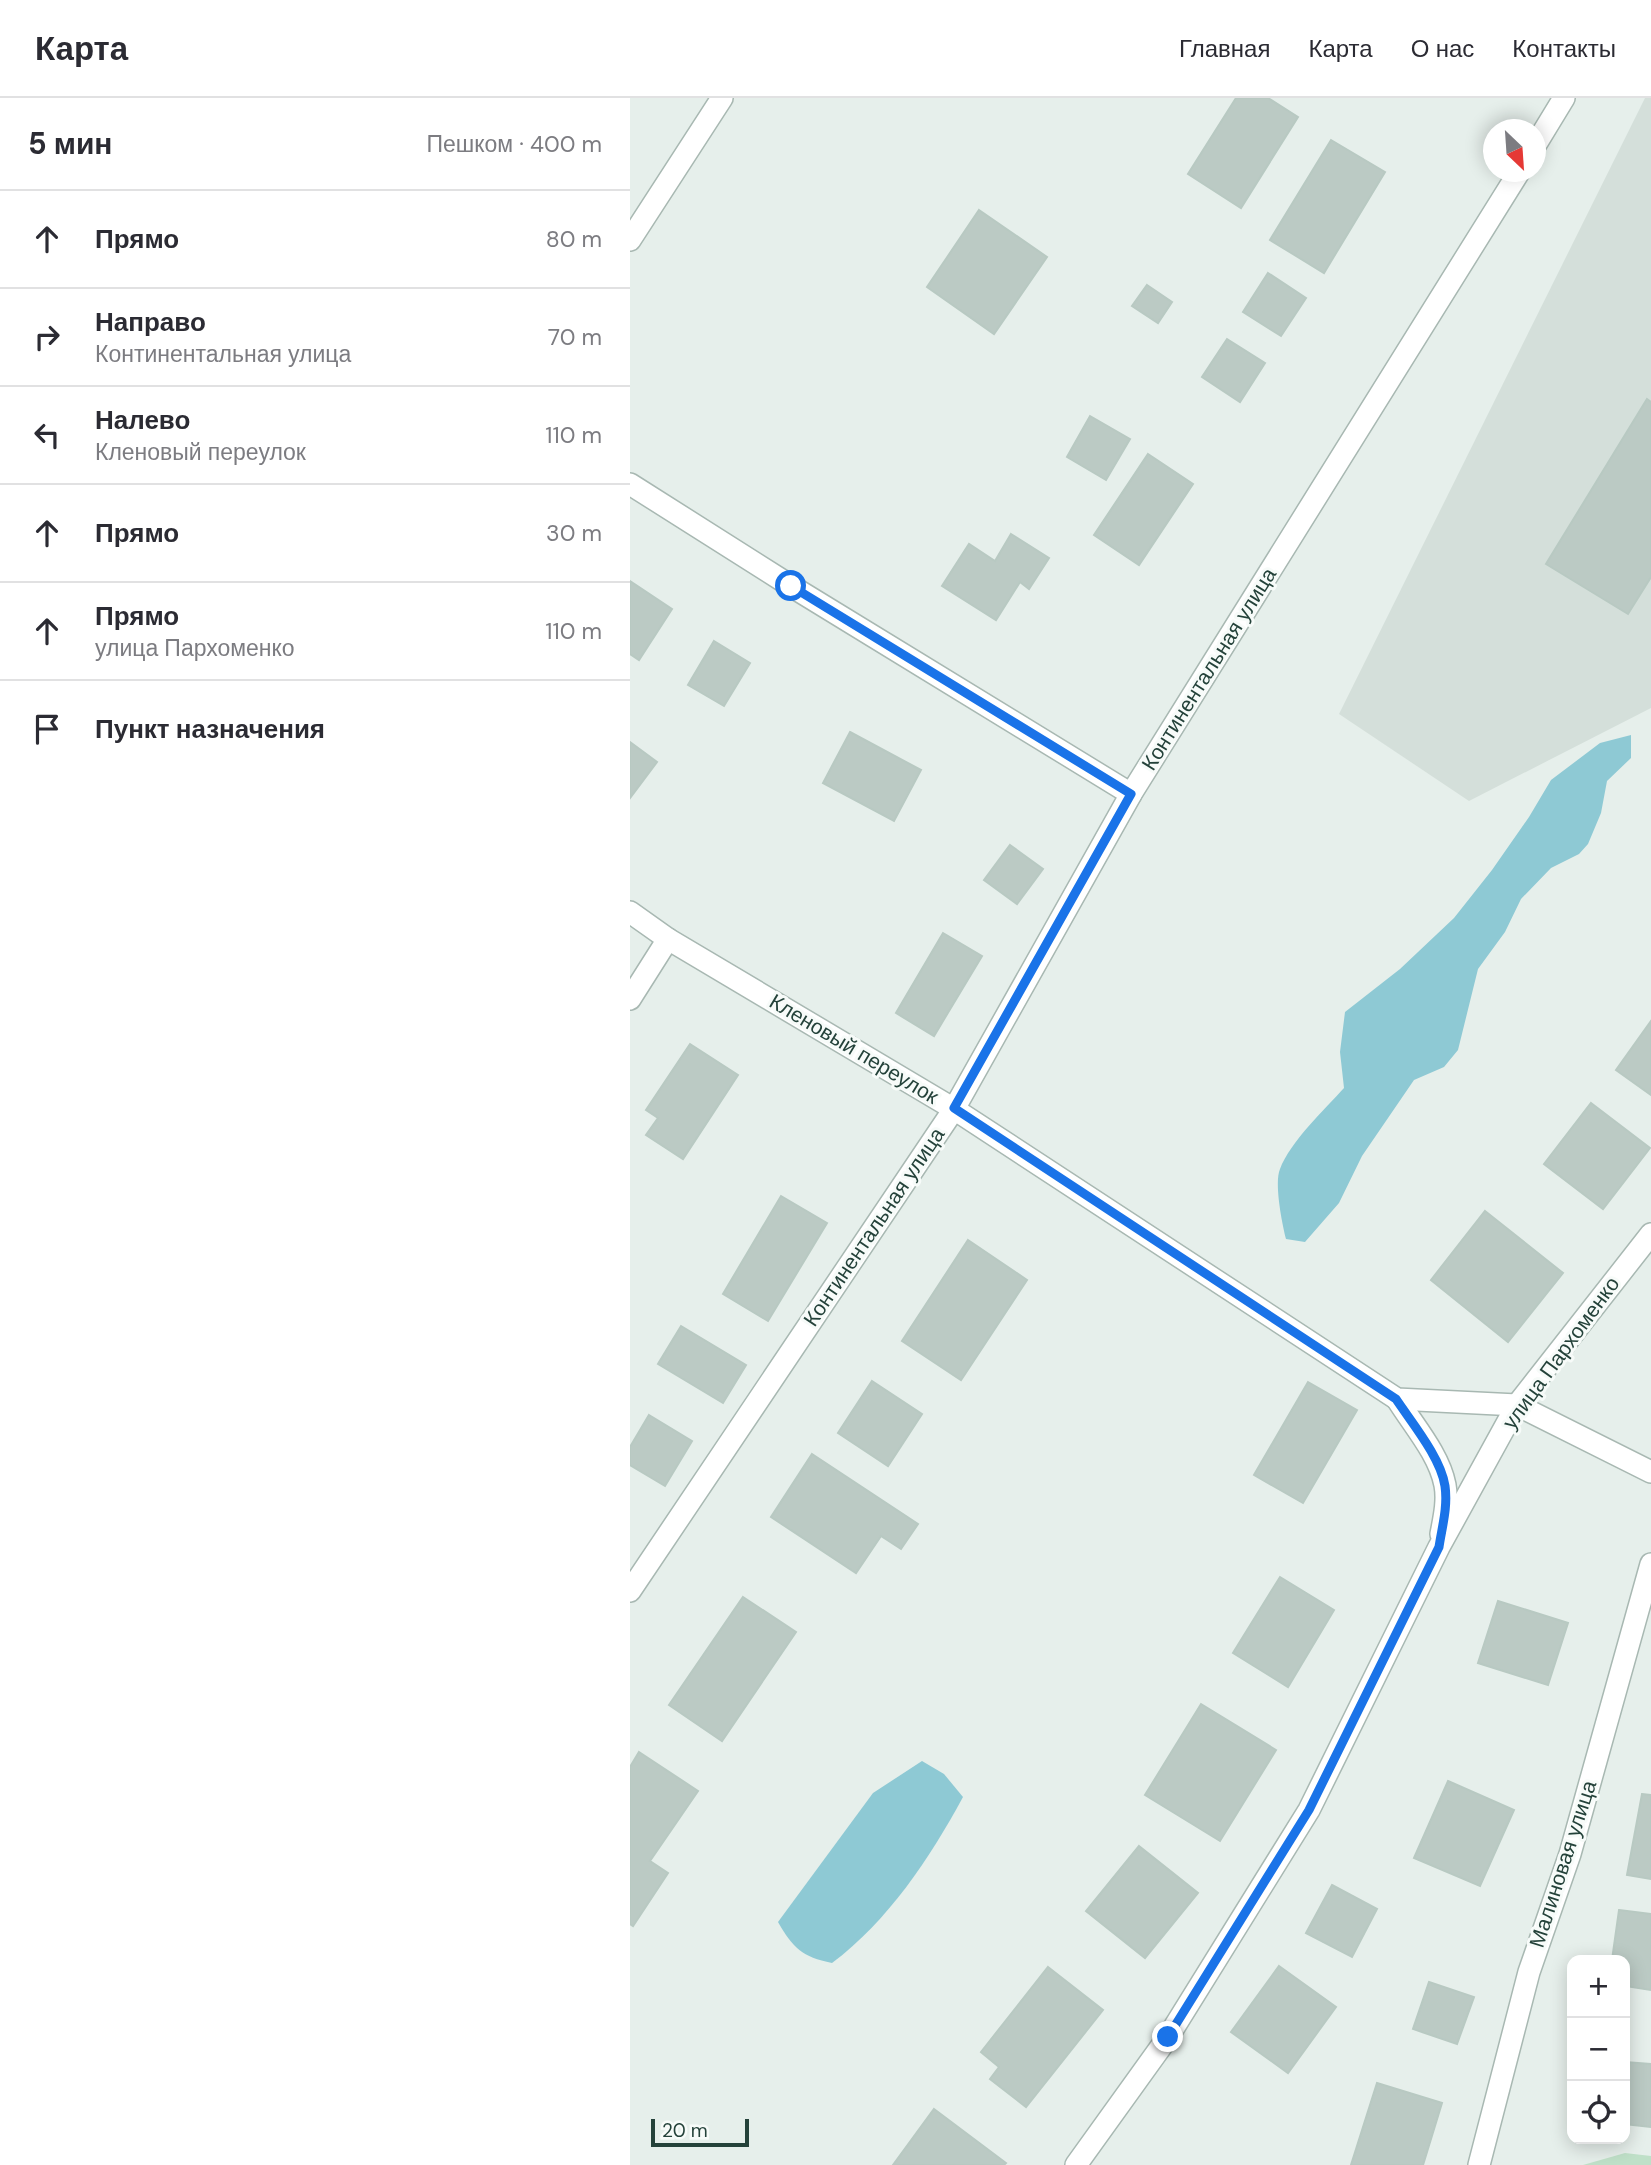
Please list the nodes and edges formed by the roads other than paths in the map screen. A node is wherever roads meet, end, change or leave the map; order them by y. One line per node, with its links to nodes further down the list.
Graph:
1 (722, 98): 5 (street)
2 (1564, 98): 3 (street)
3 (1546, 127)
4 (1513, 182): 7 (street, Континентальная улица)
5 (630, 240)
6 (630, 484): 7 (street)
7 (1131, 794): 11 (street, Континентальная улица)
8 (630, 912): 9 (street, Кленовый переулок)
9 (668, 939): 10 (street); 11 (street, Кленовый переулок)
10 (630, 999)
11 (954, 1108): 13 (street, Кленовый переулок); 18 (street, Континентальная улица)
12 (1651, 1234): 14 (street, улица Пархоменко)
13 (1396, 1399): 14 (street); 16 (street)
14 (1517, 1405): 15 (street); 16 (street, улица Пархоменко)
15 (1651, 1472)
16 (1439, 1547): 19 (street, улица Пархоменко)
17 (1651, 1564): 20 (street, Малиновая улица)
18 (630, 1591)
19 (1076, 2165)
20 (1479, 2165)

